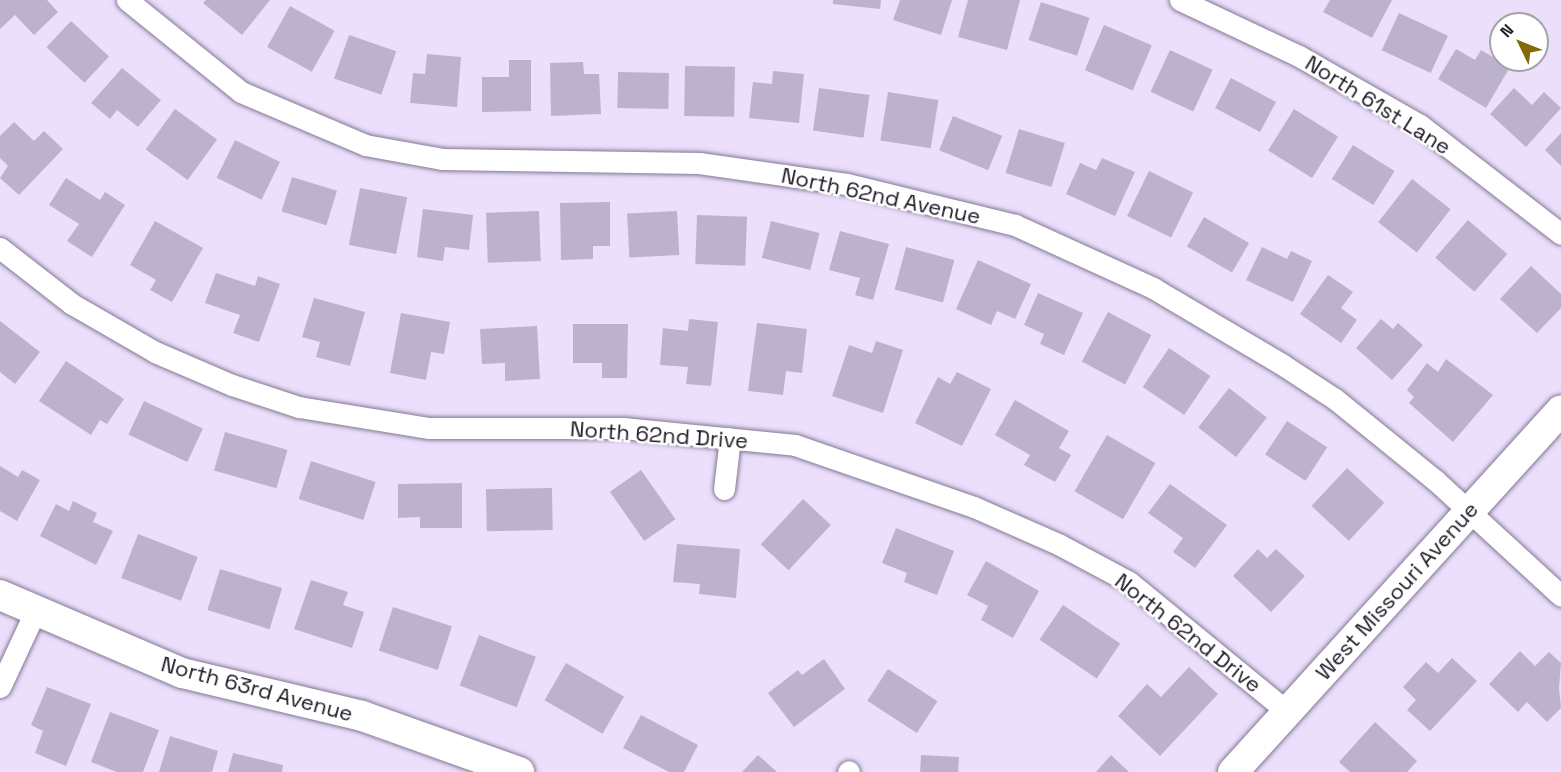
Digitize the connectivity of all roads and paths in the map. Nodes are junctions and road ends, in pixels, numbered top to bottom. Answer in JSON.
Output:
{"nodes":[{"id":1,"x":127,"y":0,"type":"edge"},
{"id":2,"x":1180,"y":0,"type":"edge"},
{"id":3,"x":1561,"y":234,"type":"edge"},
{"id":4,"x":0,"y":248,"type":"edge"},
{"id":5,"x":1561,"y":410,"type":"edge"},
{"id":6,"x":730,"y":438,"type":"junction"},
{"id":7,"x":724,"y":489,"type":"dead end"},
{"id":8,"x":1468,"y":511,"type":"junction"},
{"id":9,"x":0,"y":595,"type":"edge"},
{"id":10,"x":1561,"y":596,"type":"edge"},
{"id":11,"x":35,"y":612,"type":"junction"},
{"id":12,"x":0,"y":687,"type":"edge"},
{"id":13,"x":1288,"y":712,"type":"junction"},
{"id":14,"x":519,"y":772,"type":"edge"},
{"id":15,"x":1233,"y":772,"type":"edge"}],
"edges":[{"from":1,"to":8,"type":"street","name":"North 62nd Avenue"},
{"from":2,"to":3,"type":"street","name":"North 61st Lane"},
{"from":4,"to":6,"type":"street","name":"North 62nd Drive"},
{"from":5,"to":8,"type":"street","name":"West Missouri Avenue"},
{"from":6,"to":7,"type":"street"},
{"from":6,"to":13,"type":"street","name":"North 62nd Drive"},
{"from":8,"to":10,"type":"street","name":"North 62nd Avenue"},
{"from":8,"to":13,"type":"street","name":"West Missouri Avenue"},
{"from":9,"to":11,"type":"street","name":"North 63rd Avenue"},
{"from":11,"to":12,"type":"street"},
{"from":11,"to":14,"type":"street","name":"North 63rd Avenue"},
{"from":13,"to":15,"type":"street","name":"West Missouri Avenue"}]}
